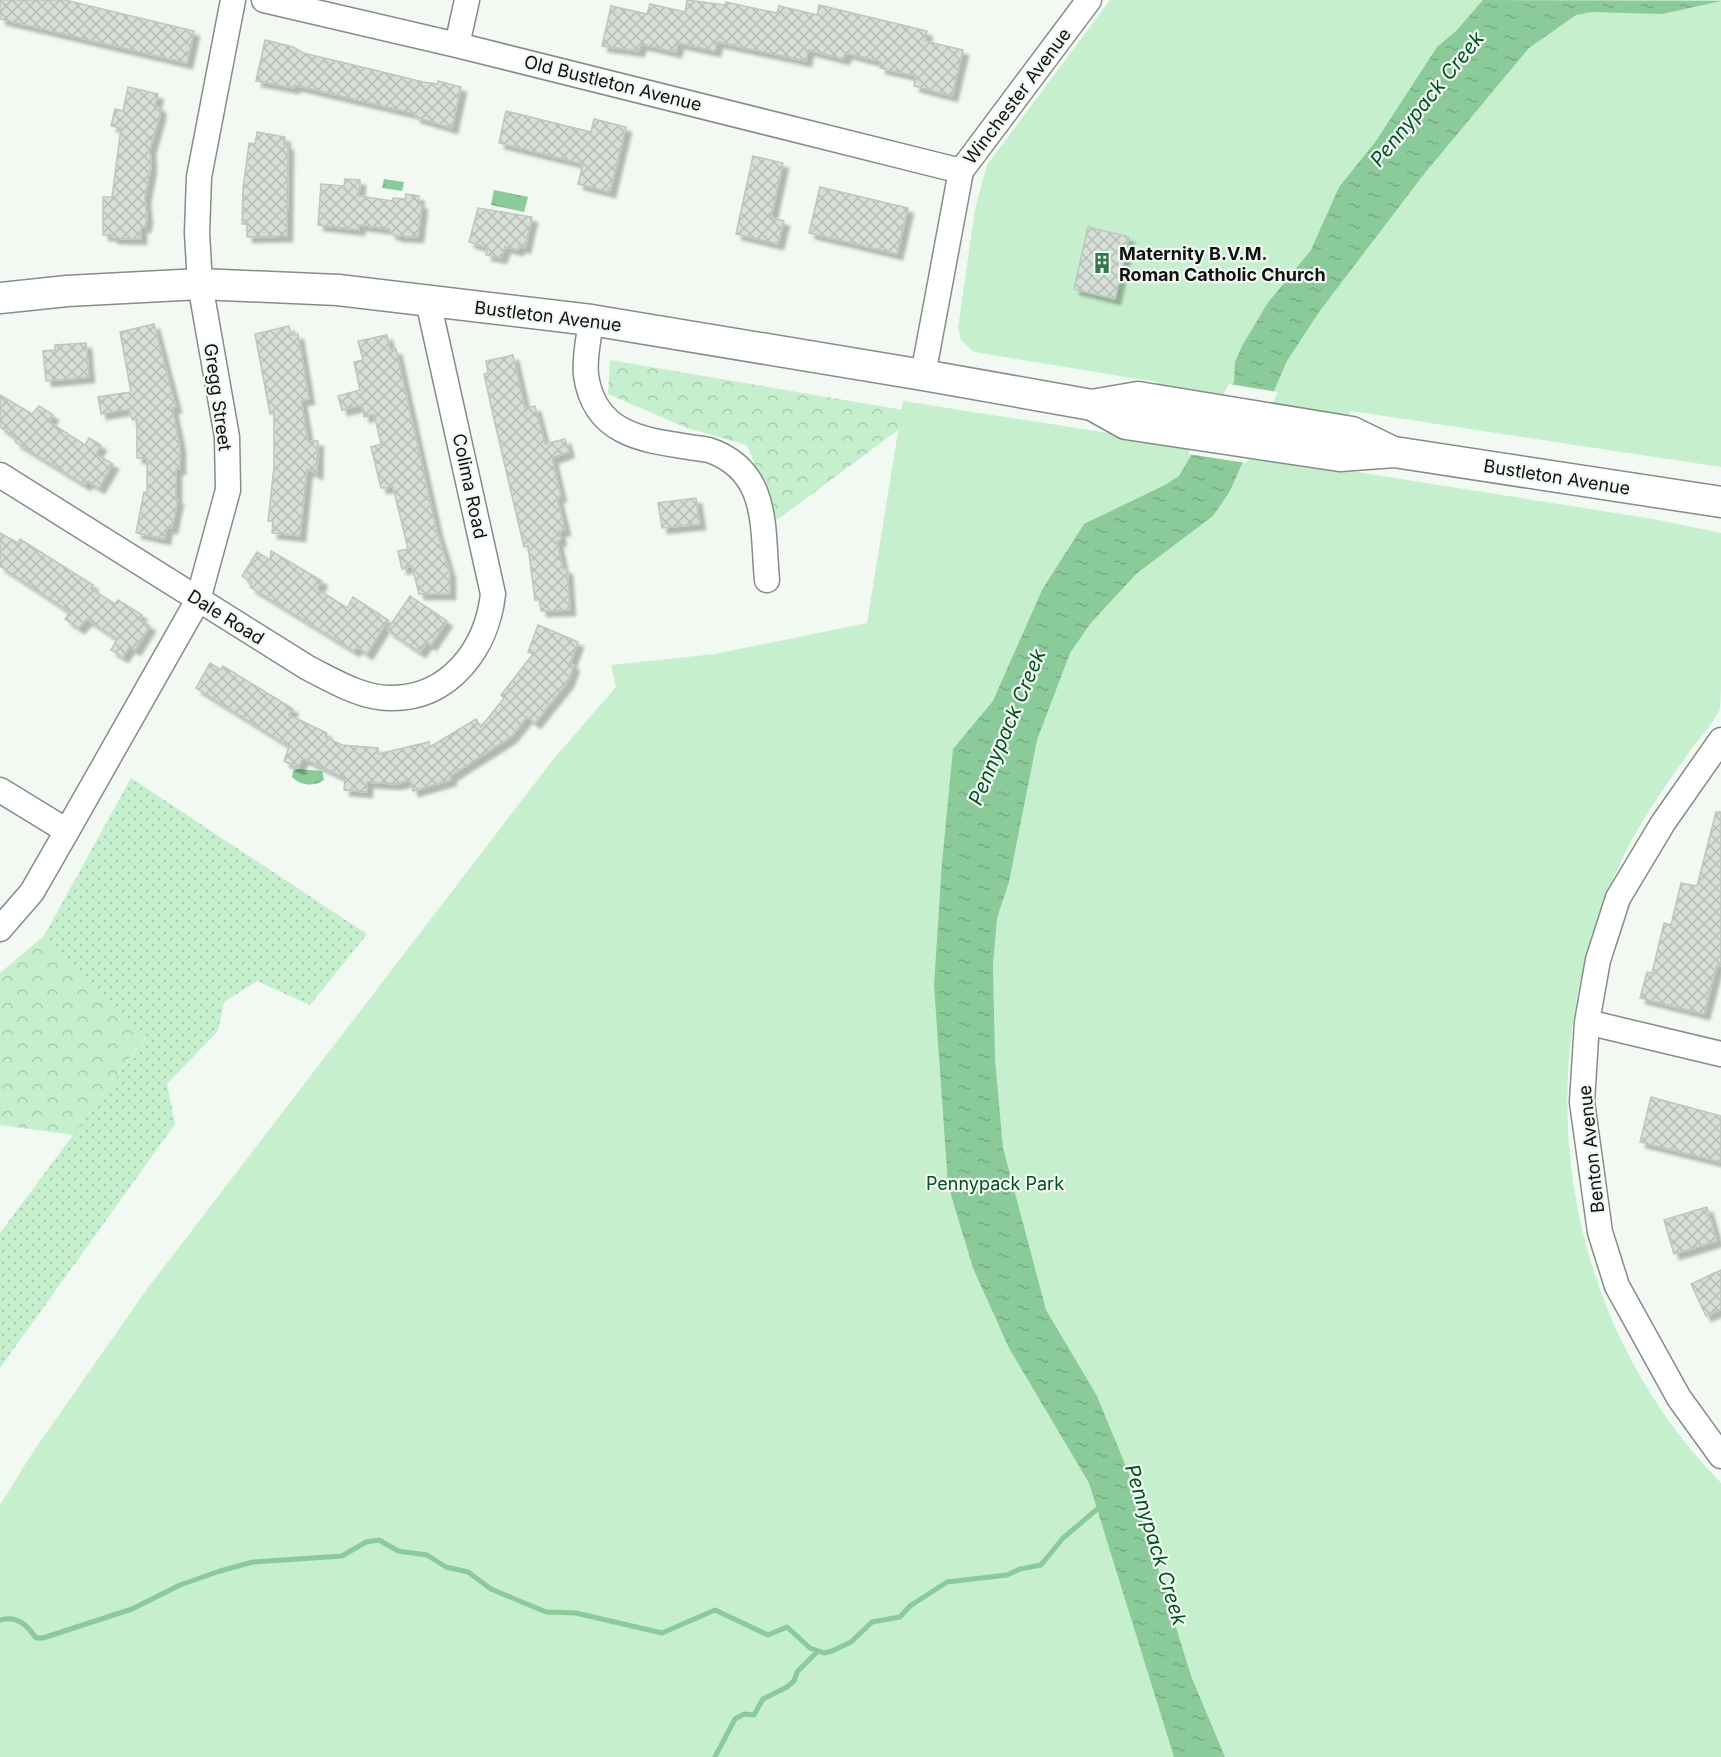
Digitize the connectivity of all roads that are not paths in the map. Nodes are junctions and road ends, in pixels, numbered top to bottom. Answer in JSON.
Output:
{"nodes":[{"id":1,"x":233,"y":0,"type":"edge"},
{"id":2,"x":264,"y":0,"type":"edge"},
{"id":3,"x":467,"y":0,"type":"edge"},
{"id":4,"x":1089,"y":0,"type":"edge"},
{"id":5,"x":457,"y":45,"type":"junction"},
{"id":6,"x":961,"y":171,"type":"junction"},
{"id":7,"x":200,"y":284,"type":"junction"},
{"id":8,"x":0,"y":298,"type":"edge"},
{"id":9,"x":428,"y":301,"type":"junction"},
{"id":10,"x":591,"y":320,"type":"junction"},
{"id":11,"x":923,"y":375,"type":"junction"},
{"id":12,"x":1092,"y":405,"type":"junction"},
{"id":13,"x":1346,"y":444,"type":"junction"},
{"id":14,"x":0,"y":475,"type":"edge"},
{"id":15,"x":1721,"y":502,"type":"edge"},
{"id":16,"x":766,"y":580,"type":"dead end"},
{"id":17,"x":198,"y":600,"type":"junction"},
{"id":18,"x":465,"y":666,"type":"joint"},
{"id":19,"x":1721,"y":740,"type":"edge"},
{"id":20,"x":0,"y":790,"type":"edge"},
{"id":21,"x":67,"y":831,"type":"junction"},
{"id":22,"x":0,"y":929,"type":"edge"},
{"id":23,"x":1587,"y":1022,"type":"junction"},
{"id":24,"x":1721,"y":1054,"type":"edge"},
{"id":25,"x":1720,"y":1454,"type":"edge"}],
"edges":[{"from":1,"to":7,"type":"street","name":"Gregg Street"},
{"from":2,"to":5,"type":"street","name":"Old Bustleton Avenue"},
{"from":3,"to":5,"type":"street"},
{"from":4,"to":6,"type":"street","name":"Winchester Avenue"},
{"from":5,"to":6,"type":"street","name":"Old Bustleton Avenue"},
{"from":6,"to":11,"type":"street","name":"Winchester Avenue"},
{"from":7,"to":8,"type":"main road","name":"Bustleton Avenue"},
{"from":7,"to":9,"type":"main road","name":"Bustleton Avenue"},
{"from":7,"to":17,"type":"street","name":"Gregg Street"},
{"from":9,"to":10,"type":"main road","name":"Bustleton Avenue"},
{"from":9,"to":18,"type":"street","name":"Colima Road"},
{"from":10,"to":11,"type":"main road","name":"Bustleton Avenue"},
{"from":10,"to":16,"type":"street"},
{"from":11,"to":12,"type":"main road","name":"Bustleton Avenue"},
{"from":12,"to":13,"type":"main road","name":"Bustleton Avenue"},
{"from":12,"to":13,"type":"main road","name":"Bustleton Avenue"},
{"from":13,"to":15,"type":"main road","name":"Bustleton Avenue"},
{"from":14,"to":17,"type":"street","name":"Dale Road"},
{"from":17,"to":18,"type":"street","name":"Dale Road"},
{"from":17,"to":21,"type":"street","name":"Gregg Street"},
{"from":19,"to":23,"type":"street","name":"Benton Avenue"},
{"from":20,"to":21,"type":"street"},
{"from":21,"to":22,"type":"street","name":"Gregg Street"},
{"from":23,"to":24,"type":"street"},
{"from":23,"to":25,"type":"street","name":"Benton Avenue"}]}
